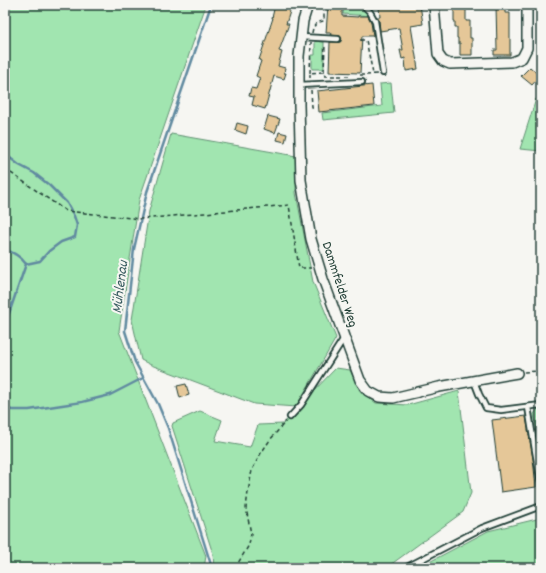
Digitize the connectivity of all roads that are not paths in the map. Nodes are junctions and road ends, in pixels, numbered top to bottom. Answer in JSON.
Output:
{"nodes":[{"id":1,"x":308,"y":5,"type":"edge"},
{"id":2,"x":363,"y":5,"type":"edge"},
{"id":3,"x":434,"y":5,"type":"edge"},
{"id":4,"x":527,"y":5,"type":"edge"},
{"id":5,"x":301,"y":37,"type":"junction"},
{"id":6,"x":338,"y":39,"type":"dead end"},
{"id":7,"x":383,"y":73,"type":"road end"},
{"id":8,"x":362,"y":82,"type":"road end"},
{"id":9,"x":299,"y":85,"type":"junction"},
{"id":10,"x":344,"y":338,"type":"junction"},
{"id":11,"x":517,"y":373,"type":"road end"},
{"id":12,"x":474,"y":381,"type":"junction"},
{"id":13,"x":541,"y":405,"type":"edge"},
{"id":14,"x":528,"y":407,"type":"junction"},
{"id":15,"x":290,"y":417,"type":"road end"},
{"id":16,"x":541,"y":483,"type":"edge"},
{"id":17,"x":541,"y":506,"type":"edge"},
{"id":18,"x":404,"y":568,"type":"edge"}],
"edges":[{"from":1,"to":5,"type":"street","name":"Dammfelder Weg"},
{"from":2,"to":7,"type":"lane"},
{"from":3,"to":4,"type":"street"},
{"from":5,"to":6,"type":"lane"},
{"from":5,"to":9,"type":"street","name":"Dammfelder Weg"},
{"from":8,"to":9,"type":"lane"},
{"from":9,"to":10,"type":"street","name":"Dammfelder Weg"},
{"from":10,"to":12,"type":"street","name":"Dammfelder Weg"},
{"from":10,"to":15,"type":"lane"},
{"from":11,"to":12,"type":"street","name":"Dammfelder Weg"},
{"from":12,"to":14,"type":"lane"},
{"from":13,"to":14,"type":"lane"},
{"from":14,"to":16,"type":"lane"},
{"from":17,"to":18,"type":"lane"}]}
